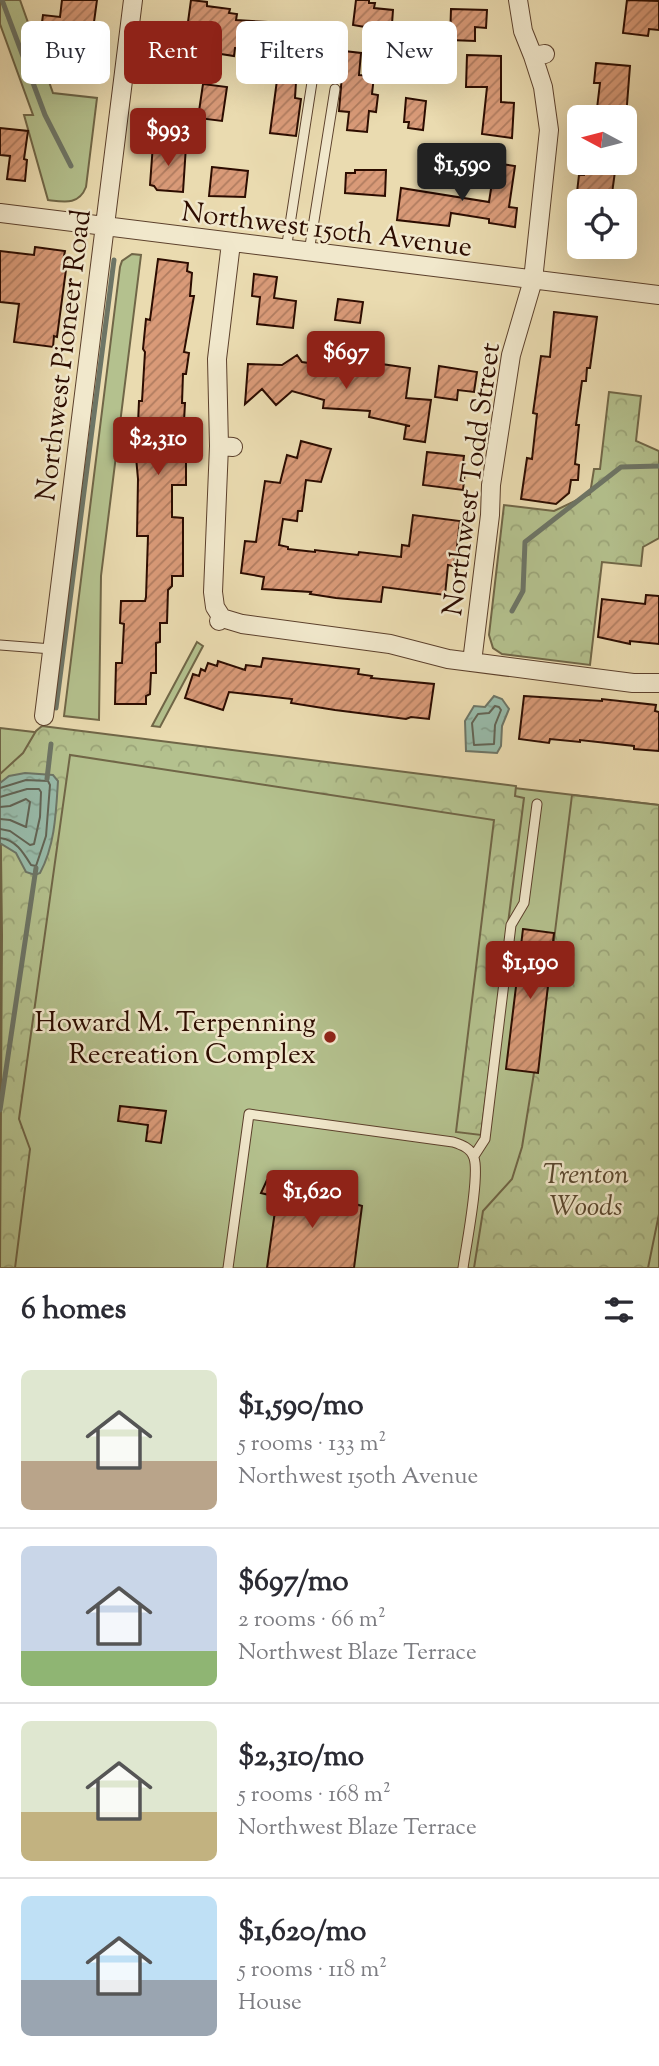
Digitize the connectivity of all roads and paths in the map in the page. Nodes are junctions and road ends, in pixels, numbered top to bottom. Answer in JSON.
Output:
{"nodes":[{"id":1,"x":133,"y":0,"type":"edge"},
{"id":2,"x":517,"y":0,"type":"edge"},
{"id":3,"x":311,"y":84,"type":"edge"},
{"id":4,"x":334,"y":89,"type":"dead end"},
{"id":5,"x":0,"y":213,"type":"edge"},
{"id":6,"x":104,"y":227,"type":"junction"},
{"id":7,"x":231,"y":243,"type":"junction"},
{"id":8,"x":286,"y":250,"type":"junction"},
{"id":9,"x":309,"y":252,"type":"junction"},
{"id":10,"x":533,"y":280,"type":"junction"},
{"id":11,"x":654,"y":294,"type":"edge"},
{"id":12,"x":0,"y":645,"type":"edge"},
{"id":13,"x":52,"y":649,"type":"junction"},
{"id":14,"x":472,"y":662,"type":"junction"},
{"id":15,"x":659,"y":683,"type":"edge"},
{"id":16,"x":44,"y":716,"type":"dead end"},
{"id":17,"x":537,"y":804,"type":"dead end"},
{"id":18,"x":474,"y":1156,"type":"junction"},
{"id":19,"x":228,"y":1268,"type":"edge"},
{"id":20,"x":463,"y":1268,"type":"edge"}],
"edges":[{"from":1,"to":6,"type":"street","name":"Northwest Pioneer Road"},
{"from":2,"to":10,"type":"street","name":"Northwest Todd Street"},
{"from":3,"to":8,"type":"lane"},
{"from":4,"to":9,"type":"lane"},
{"from":5,"to":6,"type":"street","name":"Northwest 150th Avenue"},
{"from":6,"to":7,"type":"street","name":"Northwest 150th Avenue"},
{"from":6,"to":13,"type":"street","name":"Northwest Pioneer Road"},
{"from":7,"to":8,"type":"street","name":"Northwest 150th Avenue"},
{"from":7,"to":14,"type":"street"},
{"from":8,"to":9,"type":"street","name":"Northwest 150th Avenue"},
{"from":9,"to":10,"type":"street","name":"Northwest 150th Avenue"},
{"from":10,"to":11,"type":"street","name":"Northwest 150th Avenue"},
{"from":10,"to":14,"type":"street","name":"Northwest Todd Street"},
{"from":12,"to":13,"type":"lane"},
{"from":13,"to":16,"type":"street","name":"Northwest Pioneer Road"},
{"from":14,"to":15,"type":"street"},
{"from":17,"to":18,"type":"lane"},
{"from":18,"to":19,"type":"lane"},
{"from":18,"to":20,"type":"lane"}]}
